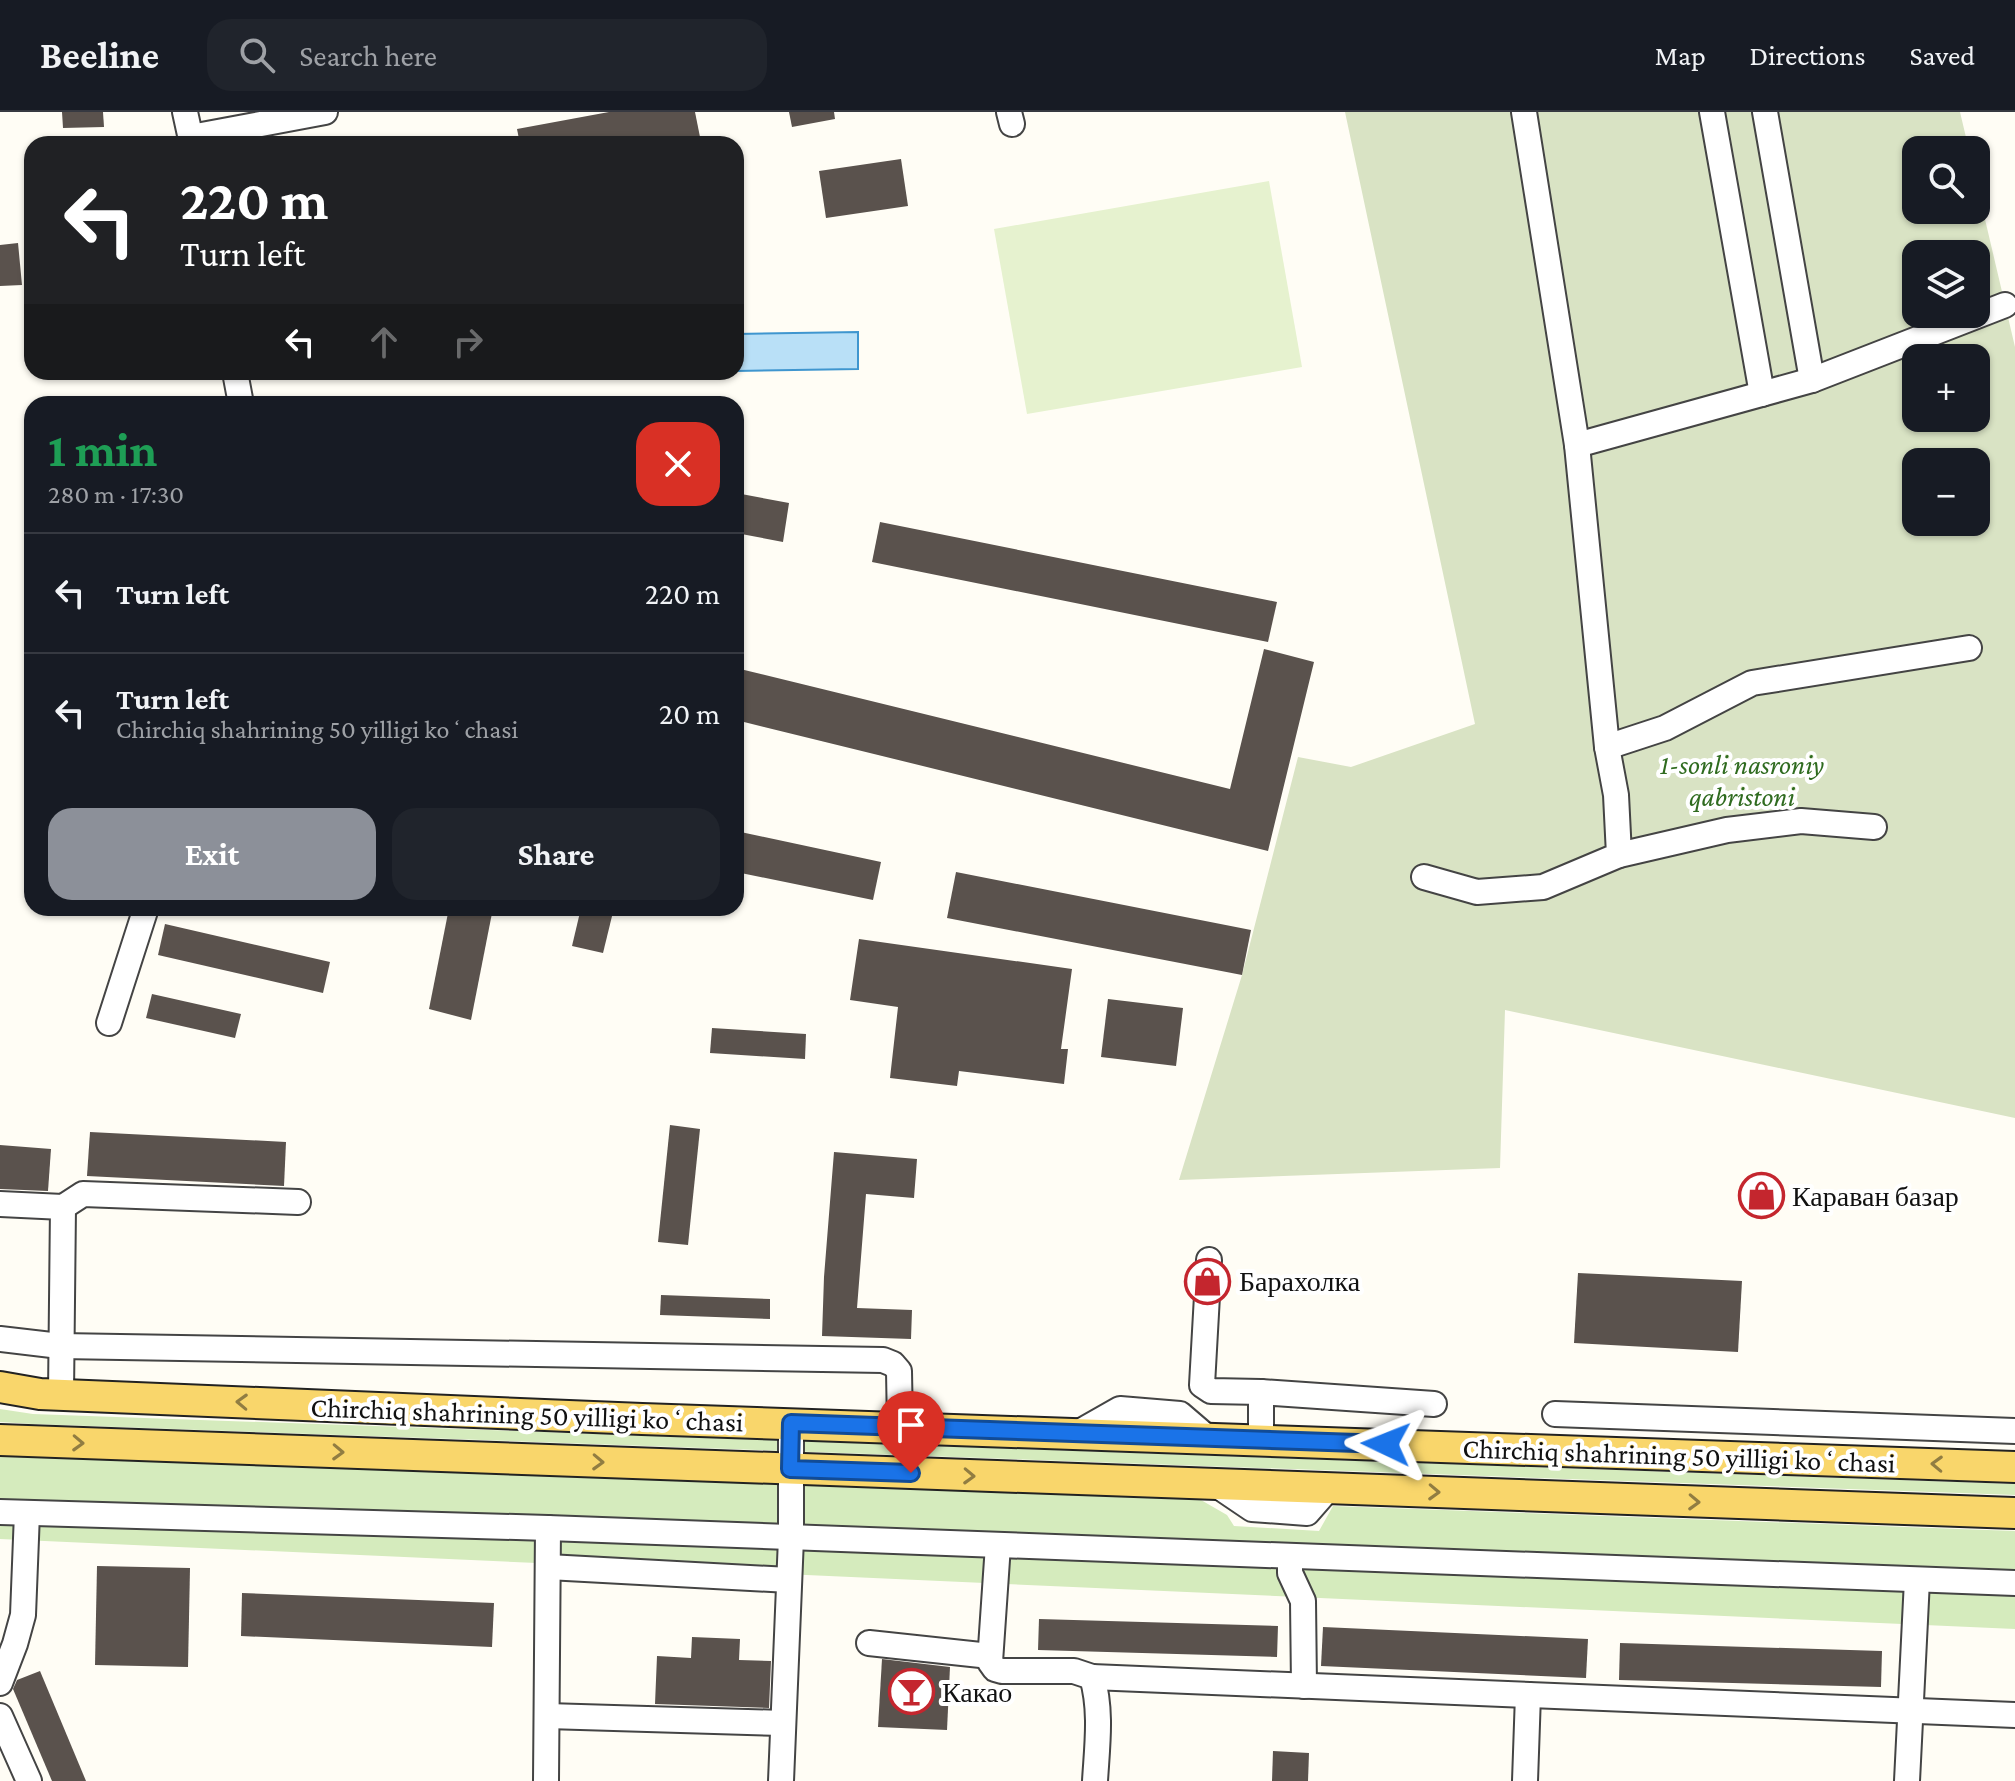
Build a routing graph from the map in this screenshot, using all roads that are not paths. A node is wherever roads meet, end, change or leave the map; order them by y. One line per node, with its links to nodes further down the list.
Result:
1 (185, 112): 6 (street)
2 (325, 112): 7 (street)
3 (1524, 112): 11 (street)
4 (1712, 112): 10 (street)
5 (1765, 112): 9 (street)
6 (191, 136)
7 (215, 136)
8 (2005, 305): 9 (street)
9 (1812, 380): 10 (street)
10 (1762, 394): 11 (street)
11 (1577, 445): 13 (street)
12 (1969, 648): 13 (street)
13 (1607, 747): 15 (street)
14 (1874, 827): 15 (street)
15 (1619, 855): 16 (street)
16 (1424, 877)
17 (143, 916): 18 (street)
18 (109, 1023)
19 (298, 1202): 21 (street)
20 (0, 1204): 21 (street)
21 (63, 1207): 24 (street)
22 (1209, 1260): 26 (street)
23 (0, 1339): 24 (street)
24 (60, 1346): 27 (street); 31 (street)
25 (0, 1387): 27 (main road, Chirchiq shahrining 50 yilligi koʻchasi)
26 (1261, 1392): 28 (street); 34 (street)
27 (61, 1394): 30 (main road, Chirchiq shahrining 50 yilligi koʻchasi, one-way to 27)
28 (1434, 1404)
29 (1555, 1414): 32 (street)
30 (791, 1423): 31 (main road, Chirchiq shahrining 50 yilligi koʻchasi); 36 (street)
31 (900, 1427): 34 (main road, Chirchiq shahrining 50 yilligi koʻchasi)
32 (2015, 1431)
33 (0, 1440): 36 (main road, Chirchiq shahrining 50 yilligi koʻchasi, one-way to 36)
34 (1261, 1440): 35 (main road, Chirchiq shahrining 50 yilligi koʻchasi, one-way to 34)
35 (2015, 1467)
36 (790, 1469): 39 (main road, Chirchiq shahrining 50 yilligi koʻchasi, one-way to 39); 41 (street)
37 (0, 1512): 38 (street)
38 (27, 1513): 40 (street); 49 (street)
39 (2015, 1513)
40 (548, 1528): 41 (street); 44 (street)
41 (791, 1538): 42 (street); 45 (street)
42 (998, 1545): 43 (street); 50 (street)
43 (1290, 1557): 46 (street); 53 (street)
44 (548, 1567): 45 (street); 58 (street)
45 (789, 1580): 59 (street)
46 (1917, 1580): 47 (street); 55 (street)
47 (2015, 1583)
48 (869, 1643): 50 (street)
49 (8, 1644): 52 (street)
50 (990, 1656): 51 (street)
51 (1092, 1677): 53 (street); 63 (street)
52 (0, 1683)
53 (1304, 1686): 54 (street)
54 (1528, 1695): 55 (street); 64 (street)
55 (1911, 1712): 56 (street); 65 (street)
56 (2015, 1715)
57 (0, 1716): 60 (street)
58 (547, 1716): 59 (street); 61 (street)
59 (783, 1723): 62 (street)
60 (29, 1781)
61 (546, 1781)
62 (781, 1781)
63 (1095, 1781)
64 (1525, 1781)
65 (1907, 1781)

